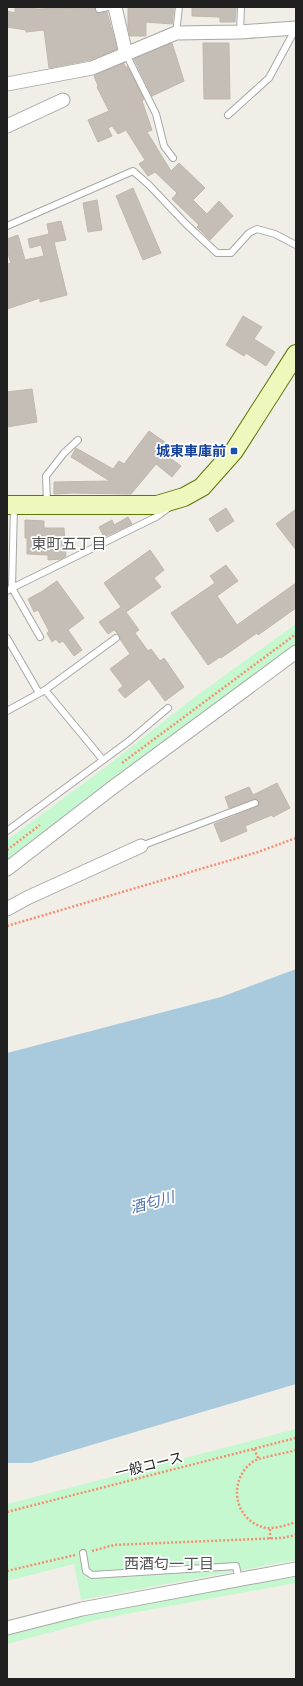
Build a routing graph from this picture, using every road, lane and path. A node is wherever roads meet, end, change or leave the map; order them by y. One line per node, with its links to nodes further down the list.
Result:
1 (108, 7): 5 (lane)
2 (115, 7): 9 (street)
3 (179, 7): 8 (lane)
4 (241, 7): 7 (lane)
5 (99, 9)
6 (296, 28): 7 (street); 12 (lane)
7 (240, 32): 8 (street)
8 (176, 33): 9 (street)
9 (126, 54): 10 (street); 14 (lane)
10 (7, 84)
11 (63, 100): 13 (street)
12 (228, 115)
13 (7, 126)
14 (173, 158)
15 (7, 226): 16 (lane)
16 (296, 245)
17 (296, 354): 19 (street)
18 (78, 440): 20 (lane)
19 (184, 497): 20 (street); 22 (lane)
20 (47, 504): 21 (street)
21 (11, 505): 22 (lane)
22 (10, 590): 23 (lane)
23 (40, 637)
24 (7, 638): 28 (lane)
25 (116, 638): 27 (lane)
26 (296, 652): 36 (street)
27 (45, 690): 28 (lane); 31 (lane)
28 (39, 693): 30 (lane)
29 (168, 708): 31 (lane)
30 (7, 711)
31 (103, 760): 33 (lane)
32 (255, 803): 35 (lane)
33 (7, 831)
34 (296, 838): 38 (path)
35 (141, 846): 37 (street)
36 (7, 869)
37 (7, 909)
38 (7, 926)
39 (296, 1438): 40 (path, 一般コース)
40 (254, 1449): 42 (path); 43 (path, 一般コース)
41 (296, 1450): 42 (path)
42 (259, 1460): 45 (path)
43 (7, 1512)
44 (296, 1522): 45 (path)
45 (270, 1528): 47 (path)
46 (296, 1534): 47 (path)
47 (270, 1539): 48 (path)
48 (83, 1553): 50 (path); 51 (lane)
49 (296, 1568): 51 (street)
50 (7, 1571)
51 (238, 1580): 52 (street)
52 (7, 1628)

